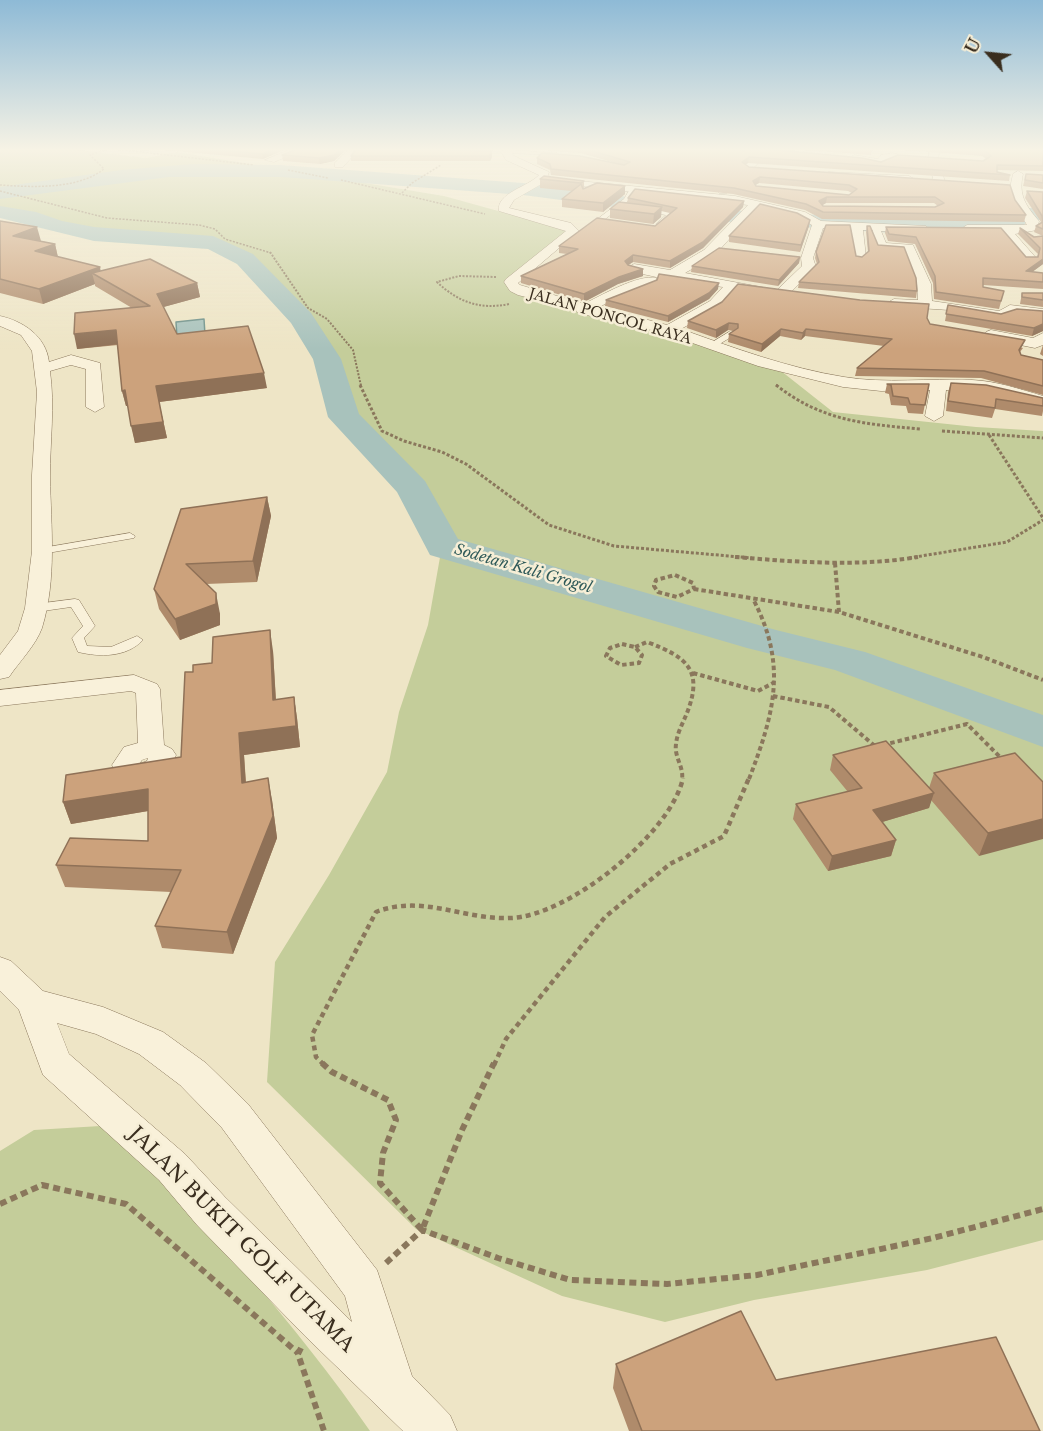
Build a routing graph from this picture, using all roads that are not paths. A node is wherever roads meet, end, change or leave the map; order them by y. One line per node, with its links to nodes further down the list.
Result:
1 (525, 216): 29 (street, JALAN PONCOL RAYA)
2 (604, 216): 8 (lane)
3 (669, 216): 11 (lane)
4 (744, 216): 15 (street)
5 (809, 216): 7 (street)
6 (1027, 216): 13 (street)
7 (816, 218): 9 (street); 23 (street)
8 (621, 223)
9 (857, 226): 10 (street); 17 (street)
10 (875, 227): 12 (street); 31 (street)
11 (655, 228)
12 (1004, 229): 13 (street); 18 (street)
13 (1021, 230): 14 (lane)
14 (1034, 240)
15 (714, 247): 16 (street); 20 (street)
16 (736, 250)
17 (860, 257)
18 (1031, 259)
19 (634, 268): 20 (street)
20 (670, 276): 22 (street)
21 (651, 281): 29 (street)
22 (733, 285): 23 (street); 27 (street)
23 (782, 293): 25 (street)
24 (1011, 293): 30 (street)
25 (804, 295)
26 (701, 297): 27 (street)
27 (720, 300): 34 (street)
28 (879, 303): 31 (street)
29 (583, 309): 34 (street, JALAN PONCOL RAYA)
30 (1010, 309): 31 (street); 32 (street)
31 (933, 310)
32 (1043, 313)
33 (0, 320): 40 (street)
34 (669, 330): 38 (street, JALAN PONCOL RAYA)
35 (977, 333): 37 (street)
36 (732, 334): 38 (lane)
37 (1039, 341): 39 (street)
38 (710, 346): 41 (street, JALAN PONCOL RAYA)
39 (1027, 359)
40 (41, 369): 43 (street); 46 (street)
41 (939, 385): 42 (street, JALAN PONCOL RAYA); 44 (street)
42 (1043, 401)
43 (95, 408)
44 (934, 416)
45 (130, 536): 46 (lane)
46 (42, 551): 47 (street)
47 (36, 608): 48 (lane); 49 (street)
48 (137, 640)
49 (0, 672)
50 (0, 698): 51 (street)
51 (151, 749)
52 (0, 970): 53 (street, JALAN BUKIT GOLF UTAMA)
53 (33, 1002): 54 (street, JALAN BUKIT GOLF UTAMA); 54 (street, JALAN BUKIT GOLF UTAMA)
54 (394, 1389): 55 (street, JALAN BUKIT GOLF UTAMA)
55 (434, 1431)

